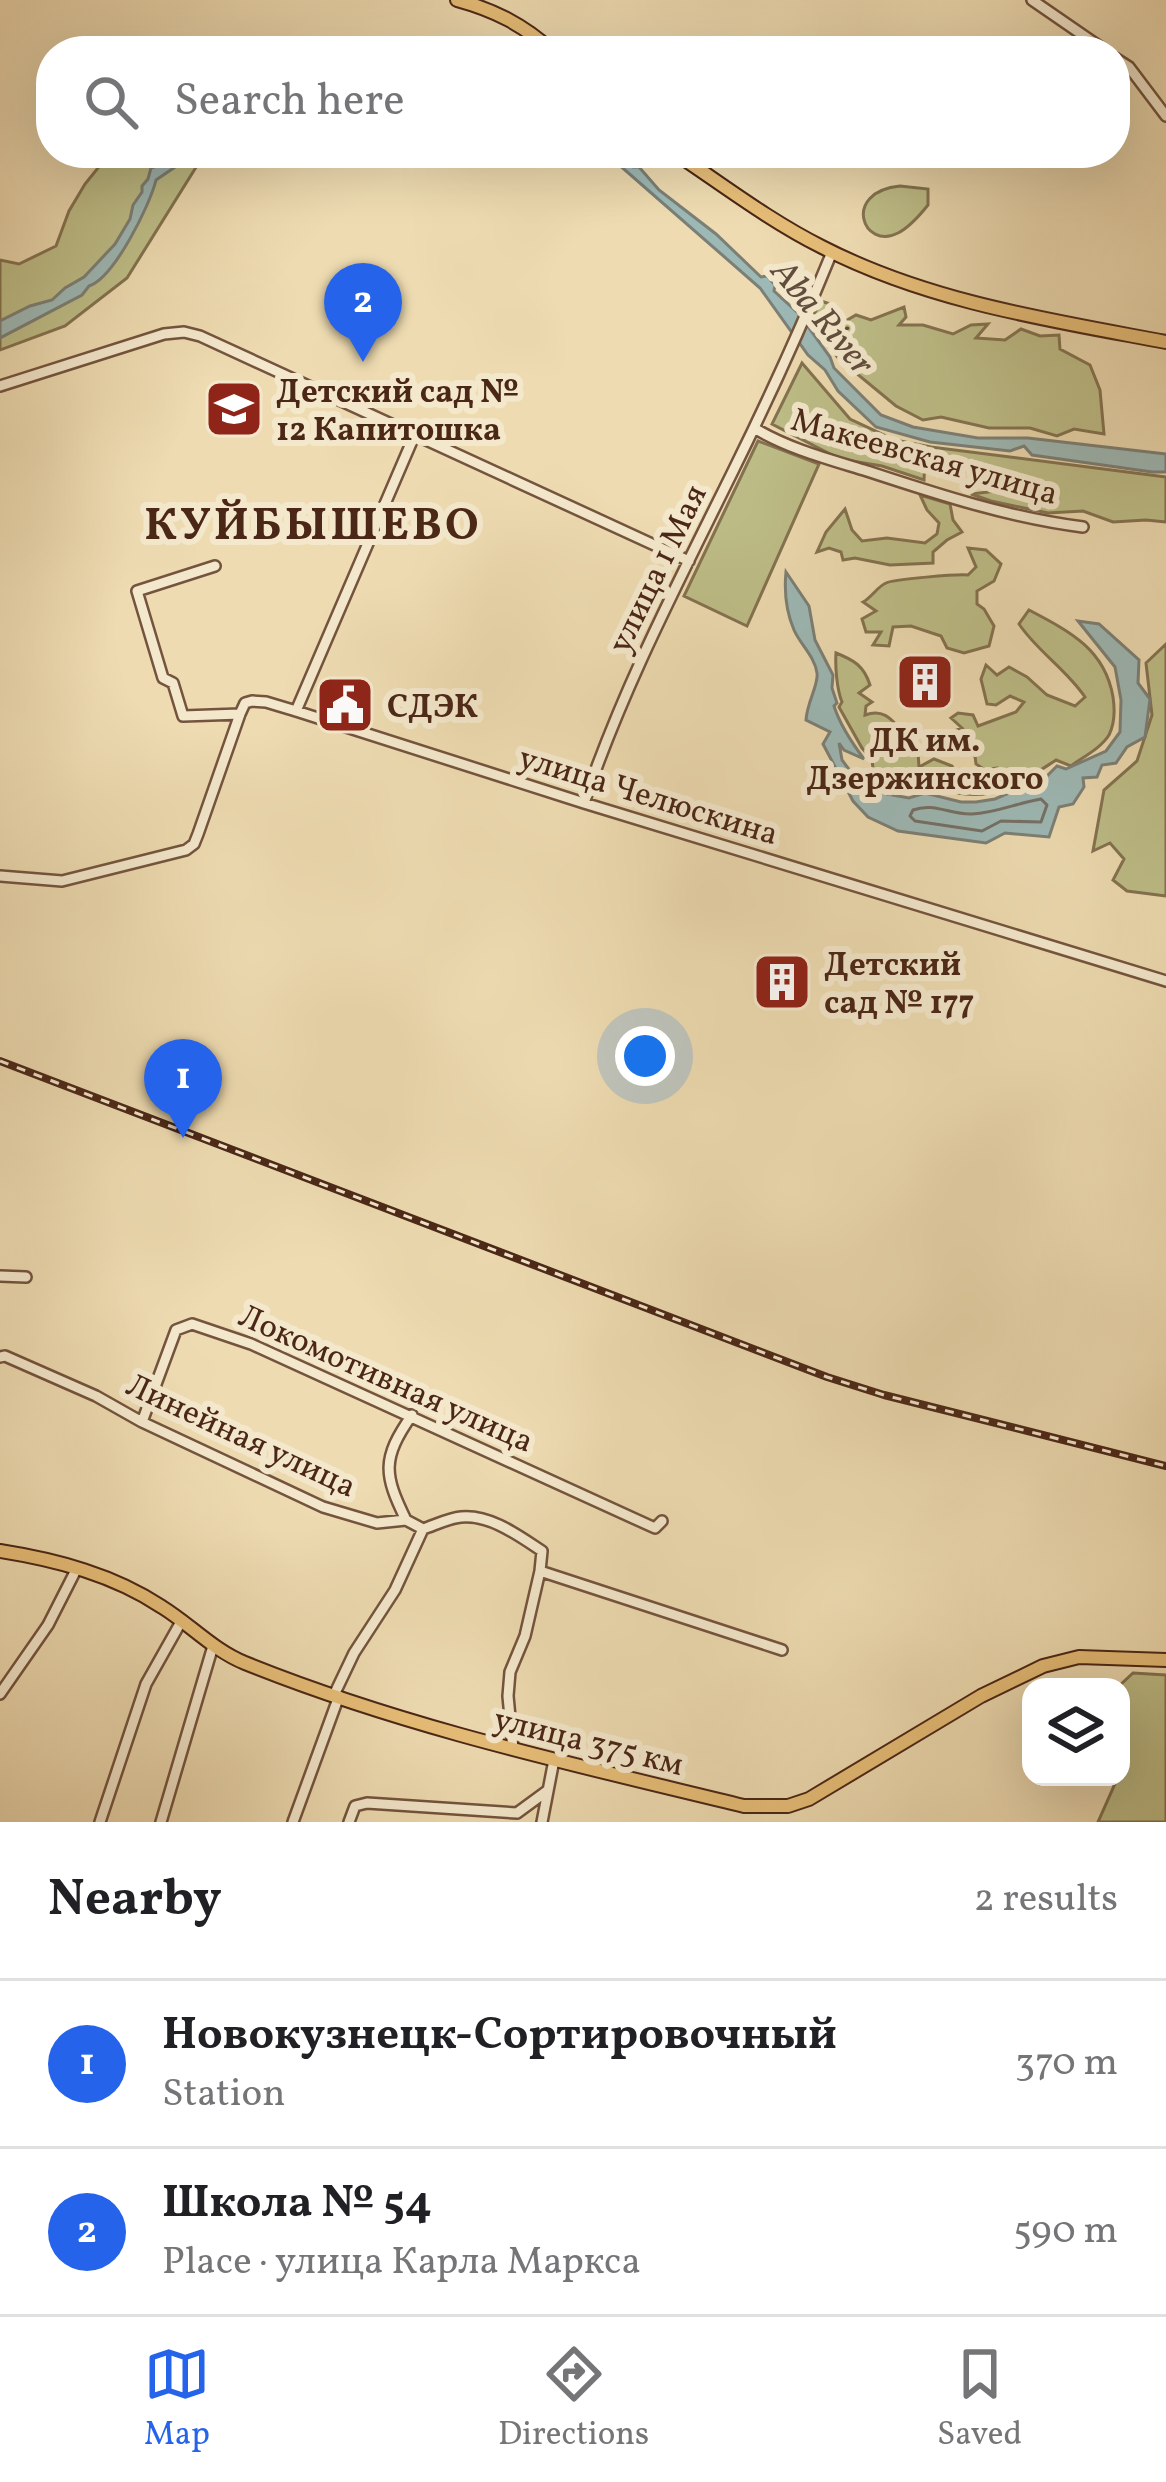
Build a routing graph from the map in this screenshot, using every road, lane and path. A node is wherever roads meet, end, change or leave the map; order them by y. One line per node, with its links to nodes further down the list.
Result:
1 (457, 0): 3 (main road)
2 (1032, 0): 4 (street)
3 (534, 36)
4 (1084, 36)
5 (1130, 68): 6 (street)
6 (1166, 116)
7 (697, 168): 8 (main road)
8 (832, 252): 9 (main road); 11 (street, улица 1 Мая)
9 (1166, 341)
10 (0, 386): 12 (street)
11 (754, 428): 13 (street, Макеевская улица); 14 (street, улица 1 Мая)
12 (415, 434): 14 (street); 16 (street)
13 (1083, 526)
14 (688, 561): 18 (street, улица 1 Мая)
15 (215, 566): 17 (street)
16 (296, 711): 17 (street, улица Челюскина); 18 (street, улица Челюскина)
17 (240, 714): 19 (street)
18 (584, 803): 20 (street, улица Челюскина)
19 (0, 876)
20 (1166, 982)
21 (0, 1276): 22 (street)
22 (26, 1277)
23 (0, 1357): 25 (street, Линейная улица)
24 (412, 1415): 25 (street, Локомотивная улица); 26 (street); 27 (street, Локомотивная улица)
25 (142, 1422): 26 (street, Линейная улица)
26 (406, 1520): 28 (street, Линейная улица)
27 (662, 1521)
28 (423, 1528): 31 (street); 37 (street)
29 (0, 1551): 30 (main road, улица 375 км)
30 (77, 1568): 32 (main road, улица 375 км); 36 (street)
31 (540, 1571): 34 (street); 38 (street)
32 (182, 1621): 33 (main road, улица 375 км); 41 (street)
33 (213, 1646): 37 (main road, улица 375 км); 42 (street)
34 (782, 1650)
35 (1166, 1660): 39 (main road, улица 375 км)
36 (0, 1694)
37 (337, 1696): 38 (main road, улица 375 км); 43 (street)
38 (513, 1749): 39 (main road, улица 375 км)
39 (554, 1760): 40 (street)
40 (547, 1792): 44 (street); 45 (street)
41 (100, 1822)
42 (161, 1822)
43 (292, 1822)
44 (349, 1822)
45 (542, 1822)

